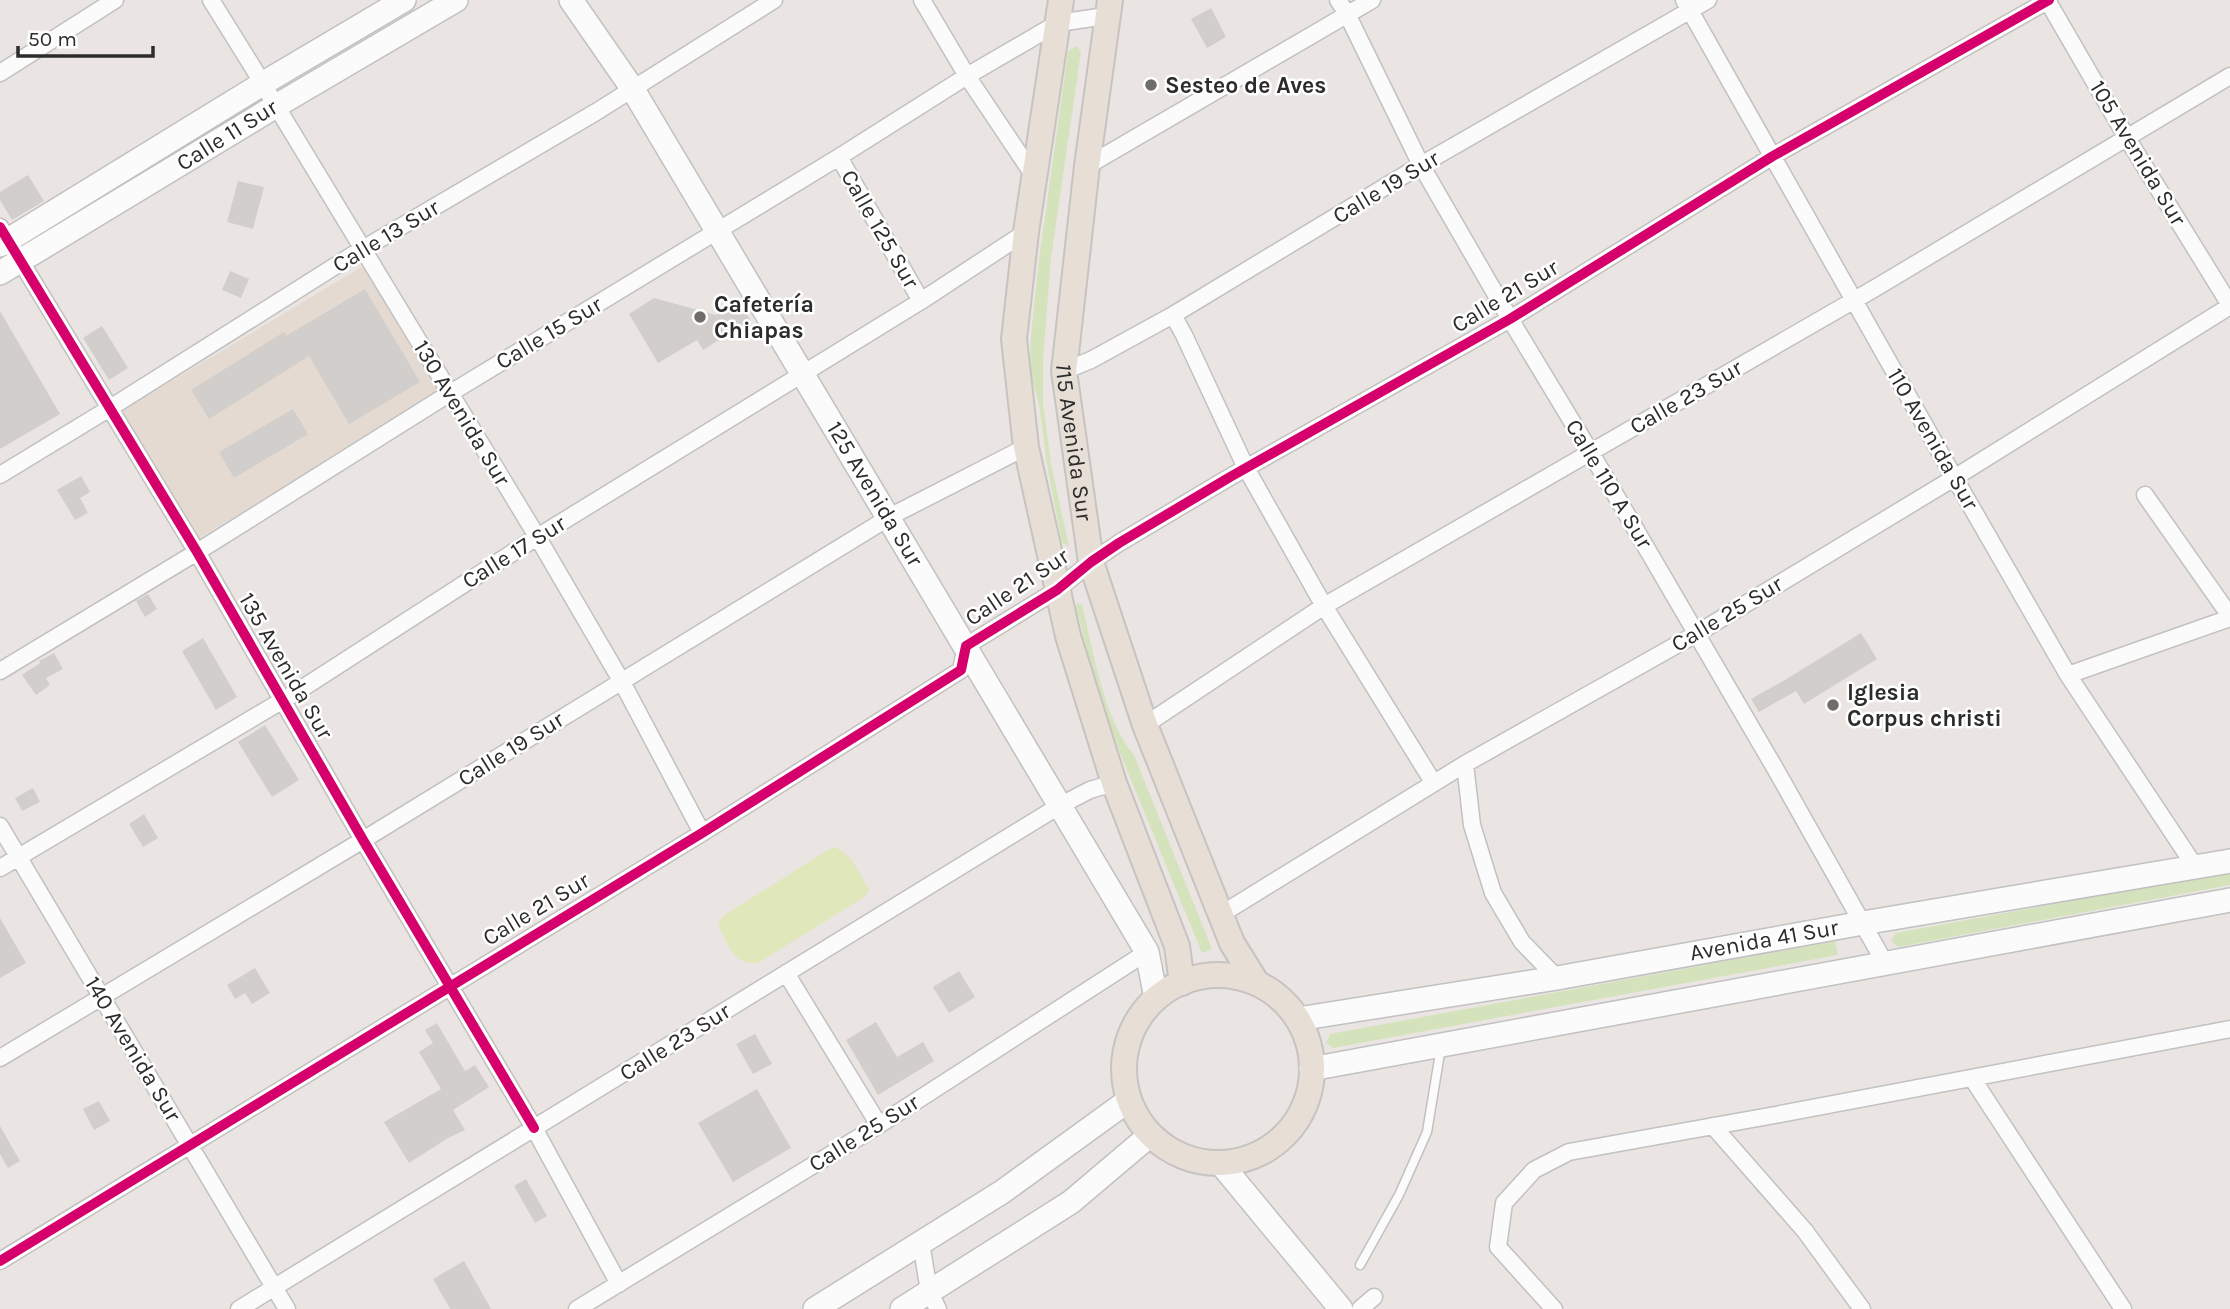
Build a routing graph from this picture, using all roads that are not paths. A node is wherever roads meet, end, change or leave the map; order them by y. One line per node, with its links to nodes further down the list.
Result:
1 (116, 0): 16 (street)
2 (211, 0): 19 (street, 130 Avenida Sur)
3 (404, 0): 19 (main road, Calle 11 Sur)
4 (456, 0): 21 (main road, Calle 11 Sur)
5 (572, 0): 20 (main road, 125 Avenida Sur)
6 (774, 0): 20 (street, Calle 13 Sur)
7 (922, 0): 17 (street)
8 (1338, 0): 15 (street, Calle 110 A Sur)
9 (1371, 0): 15 (street)
10 (1708, 0): 12 (street, Calle 19 Sur)
11 (2048, 0): 22 (street, 105 Avenida Sur); 23 (street, Calle 21 Sur)
12 (1687, 5): 23 (street, 110 Avenida Sur); 25 (street, Calle 19 Sur)
13 (1108, 8): 14 (street, Calle 15 Sur); 26 (main road, 115 Avenida Sur)
14 (1060, 12): 17 (street, Calle 15 Sur); 27 (main road, 115 Avenida Sur)
15 (1347, 14): 25 (street, Calle 110 A Sur); 26 (street)
16 (0, 73)
17 (967, 76): 24 (street, Calle 15 Sur); 27 (street)
18 (2230, 76): 22 (street, Calle 23 Sur)
19 (262, 84): 21 (street, 130 Avenida Sur); 30 (main road, Calle 11 Sur)
20 (632, 88): 28 (main road, 125 Avenida Sur); 31 (street, Calle 13 Sur)
21 (276, 106): 31 (street, 130 Avenida Sur); 32 (main road, Calle 11 Sur)
22 (2127, 138): 34 (street, Calle 23 Sur); 36 (street, 105 Avenida Sur)
23 (1773, 156): 34 (street, 110 Avenida Sur); 38 (street, Calle 21 Sur)
24 (839, 157): 28 (street, Calle 15 Sur); 35 (street, Calle 125 Sur)
25 (1421, 165): 37 (street, Calle 19 Sur); 38 (street, Calle 110 A Sur)
26 (1087, 166): 39 (main road, 115 Avenida Sur)
27 (1034, 176): 29 (main road, 115 Avenida Sur)
28 (717, 231): 40 (main road, 125 Avenida Sur); 41 (street, Calle 15 Sur)
29 (1026, 232): 35 (street, Calle 17 Sur); 43 (main road, 115 Avenida Sur)
30 (3, 237): 32 (street, 135 Avenida Sur)
31 (362, 249): 41 (street, 130 Avenida Sur); 42 (street, Calle 13 Sur)
32 (21, 261): 33 (main road, Calle 11 Sur); 42 (street, 135 Avenida Sur)
33 (0, 273)
34 (1854, 300): 44 (street, Calle 23 Sur); 47 (street, 110 Avenida Sur)
35 (921, 301): 40 (street, Calle 17 Sur)
36 (2230, 306): 47 (street, Calle 25 Sur)
37 (1173, 315): 39 (street, Calle 19 Sur); 45 (street)
38 (1510, 319): 44 (street, Calle 110 A Sur); 45 (street, Calle 21 Sur)
39 (1064, 371): 52 (main road, 115 Avenida Sur)
40 (803, 372): 49 (main road, 125 Avenida Sur); 50 (street, Calle 17 Sur)
41 (450, 394): 50 (street, 130 Avenida Sur); 51 (street, Calle 15 Sur)
42 (110, 408): 46 (street, Calle 13 Sur); 51 (street, 135 Avenida Sur)
43 (1026, 447): 49 (street, Calle 19 Sur); 53 (main road, 115 Avenida Sur)
44 (1591, 453): 54 (street, Calle 23 Sur); 56 (street, Calle 110 A Sur)
45 (1246, 468): 52 (street, Calle 21 Sur); 54 (street)
46 (0, 475)
47 (1954, 478): 56 (street, Calle 25 Sur); 59 (street, 110 Avenida Sur)
48 (2145, 495): 55 (street)
49 (888, 518): 57 (main road, 125 Avenida Sur); 60 (street, Calle 19 Sur)
50 (538, 538): 60 (street, 130 Avenida Sur); 61 (street, Calle 17 Sur)
51 (197, 552): 58 (street, Calle 15 Sur); 61 (street, 135 Avenida Sur)
52 (1091, 562): 53 (street, Calle 21 Sur); 62 (main road, 115 Avenida Sur)
53 (1058, 590): 57 (street, Calle 21 Sur); 65 (main road, 115 Avenida Sur)
54 (1324, 606): 62 (street, Calle 23 Sur); 64 (street)
55 (2230, 617): 59 (street)
56 (1696, 634): 63 (street, Calle 25 Sur); 76 (street, Calle 110 A Sur)
57 (966, 646): 66 (main road, 125 Avenida Sur); 68 (street, Calle 21 Sur)
58 (0, 671)
59 (2068, 675): 73 (street, 110 Avenida Sur)
60 (622, 682): 68 (street, 130 Avenida Sur); 69 (street, Calle 19 Sur)
61 (281, 700): 69 (street, 135 Avenida Sur); 70 (street, Calle 17 Sur)
62 (1145, 725): 75 (main road, 115 Avenida Sur)
63 (1465, 764): 64 (street, Calle 25 Sur); 80 (street)
64 (1433, 782): 75 (street, Calle 25 Sur)
65 (1114, 783): 66 (street, Calle 23 Sur); 82 (main road, 115 Avenida Sur)
66 (1059, 806): 77 (main road, 125 Avenida Sur); 79 (street, Calle 23 Sur)
67 (0, 826): 70 (street, 140 Avenida Sur)
68 (702, 833): 83 (street, Calle 21 Sur)
69 (363, 840): 83 (street, 135 Avenida Sur); 84 (street, Calle 19 Sur)
70 (18, 856): 72 (street, Calle 17 Sur); 84 (street, 140 Avenida Sur)
71 (2230, 861): 73 (main road, Avenida 41 Sur)
72 (0, 867)
73 (2196, 868): 76 (main road, Avenida 41 Sur)
74 (2230, 900): 78 (main road, Avenida 41 Sur)
75 (1220, 915): 81 (main road, 115 Avenida Sur)
76 (1863, 923): 78 (street, Calle 110 A Sur); 80 (main road, Avenida 41 Sur)
77 (1147, 952): 85 (main road, 125 Avenida Sur); 93 (street, Calle 25 Sur)
78 (1886, 965): 88 (main road, Avenida 41 Sur)
79 (786, 974): 93 (street); 95 (street, Calle 23 Sur)
80 (1557, 978): 86 (main road, Avenida 41 Sur)
81 (1255, 980): 82 (main road); 86 (main road)
82 (1182, 983): 85 (main road)
83 (450, 986): 95 (street, 135 Avenida Sur); 97 (street, Calle 21 Sur)
84 (102, 996): 89 (street, Calle 19 Sur); 97 (street, 140 Avenida Sur)
85 (1156, 998): 92 (main road)
86 (1298, 1019): 90 (main road)
87 (2229, 1031): 91 (street)
88 (1441, 1045): 90 (main road, Avenida 41 Sur); 101 (lane)
89 (0, 1058)
90 (1311, 1069): 98 (main road)
91 (1972, 1078): 94 (street); 115 (street)
92 (1129, 1100): 96 (main road); 99 (main road)
93 (879, 1125): 102 (street, Calle 25 Sur)
94 (1713, 1126): 113 (street); 114 (street)
95 (534, 1128): 102 (street, 135 Avenida Sur); 103 (street, Calle 23 Sur)
96 (1149, 1136): 98 (main road); 105 (main road)
97 (190, 1144): 100 (street, Calle 21 Sur); 103 (street, 140 Avenida Sur)
98 (1221, 1164): 111 (main road)
99 (921, 1243): 105 (street); 109 (main road)
100 (0, 1261)
101 (1360, 1265)
102 (619, 1284): 108 (street, Calle 25 Sur)
103 (275, 1288): 106 (street, Calle 23 Sur); 107 (street, 140 Avenida Sur)
104 (1374, 1297): 112 (street)
105 (934, 1300): 110 (main road)
106 (239, 1309)
107 (287, 1309)
108 (577, 1309)
109 (815, 1309)
110 (902, 1309)
111 (1341, 1309)
112 (1360, 1309)
113 (1554, 1309)
114 (1862, 1309)
115 (2123, 1309)

